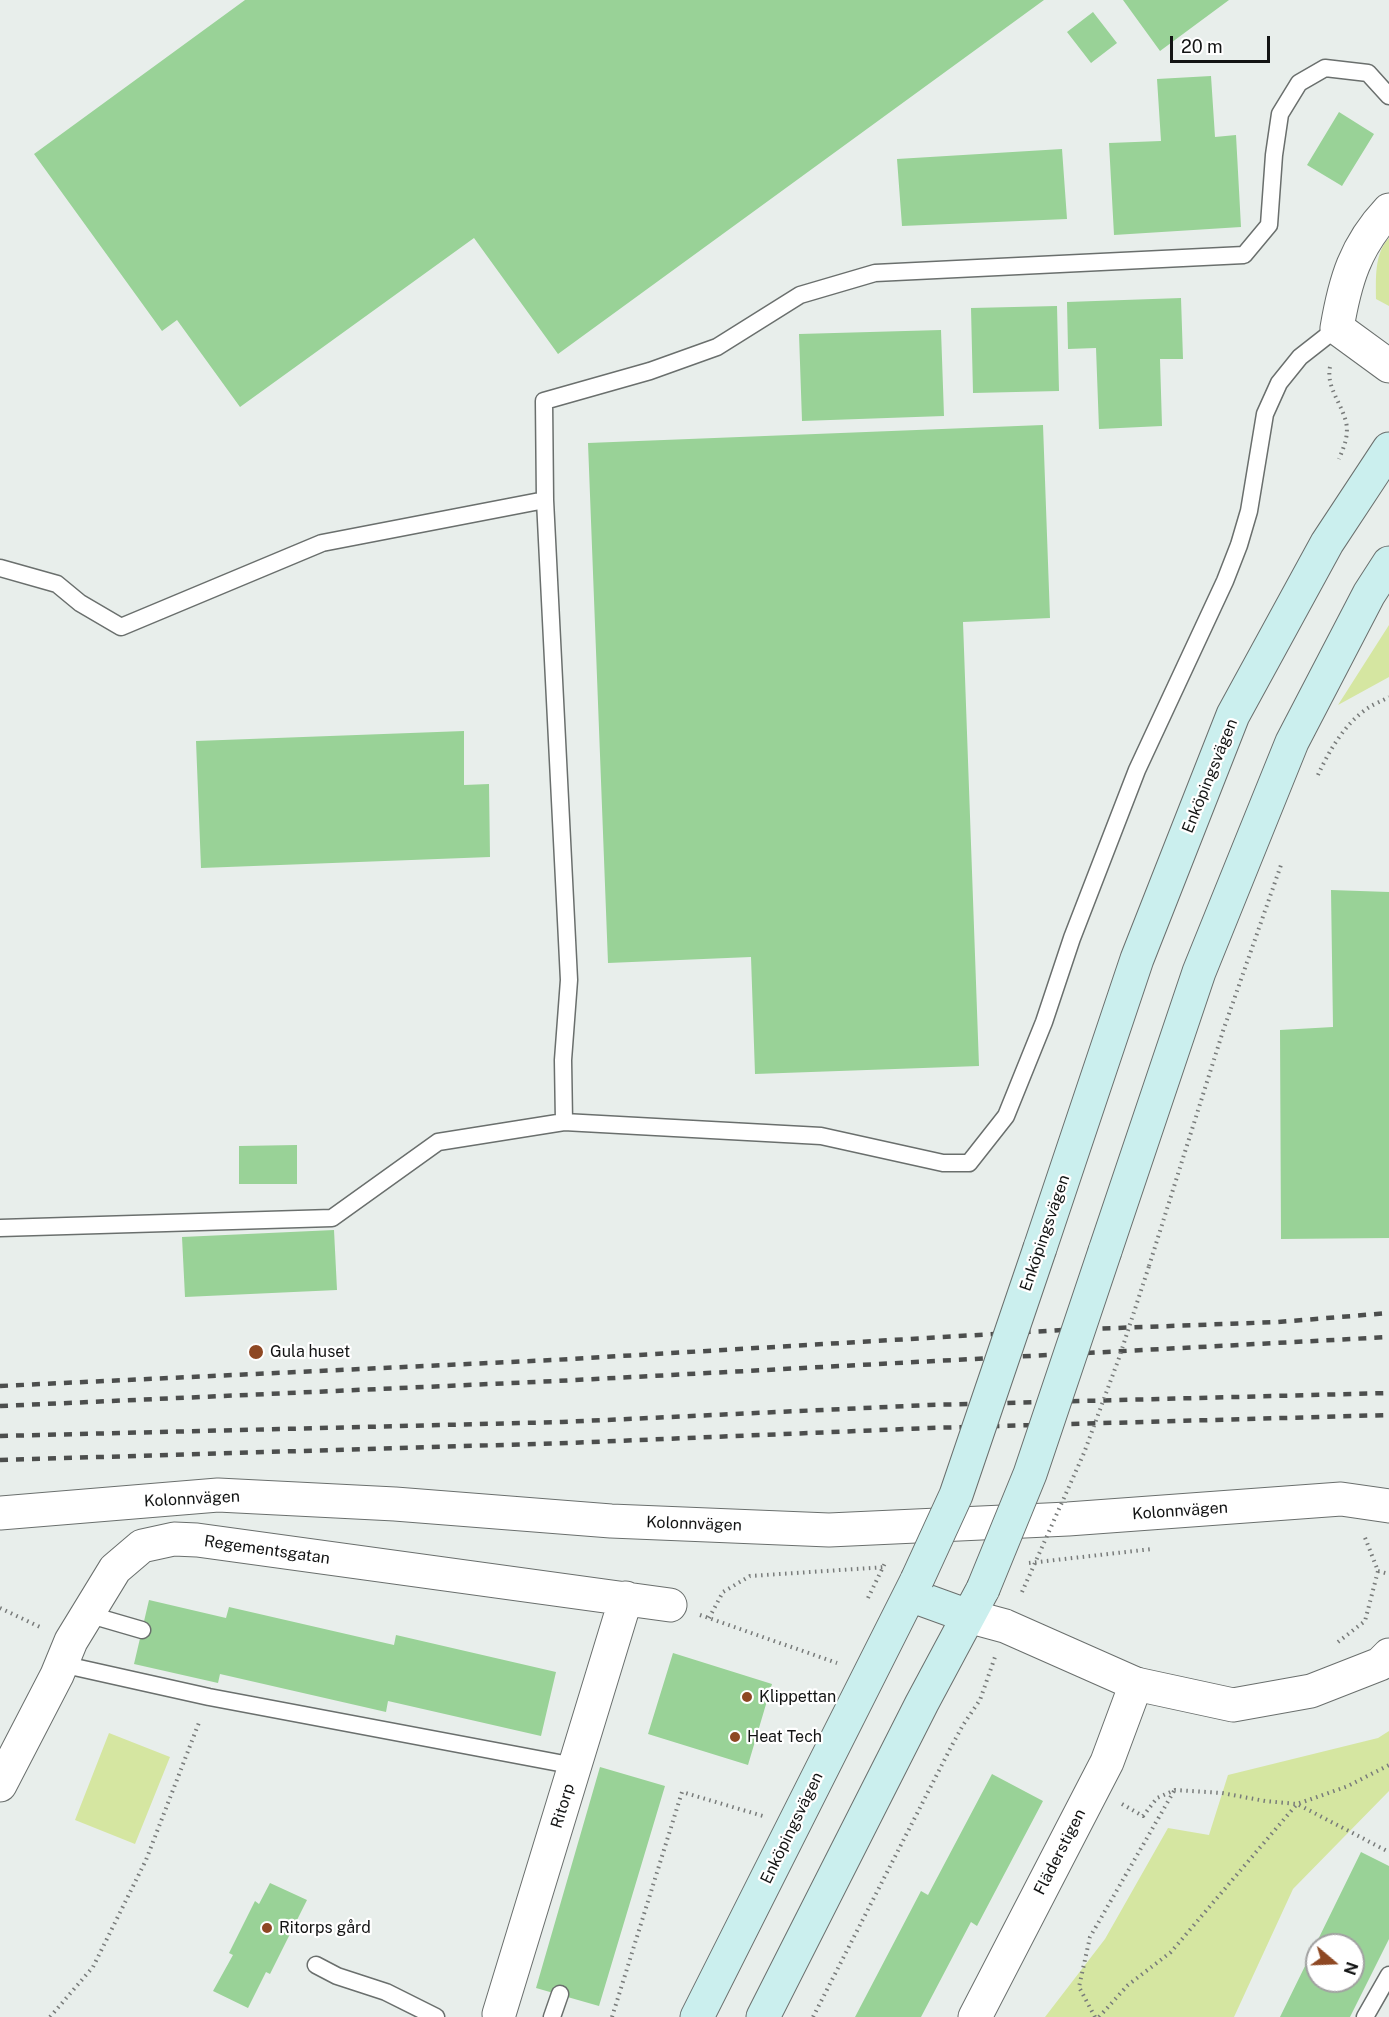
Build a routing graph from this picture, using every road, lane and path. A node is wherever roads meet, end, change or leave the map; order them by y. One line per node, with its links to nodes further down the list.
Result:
1 (1389, 96): 6 (lane)
2 (1389, 210): 3 (street)
3 (1337, 328): 4 (street); 12 (lane)
4 (1389, 366)
5 (1389, 449): 22 (main road, Enköpingsvägen, bridge)
6 (545, 500): 8 (lane); 12 (lane)
7 (1389, 563): 24 (main road, bridge)
8 (0, 568)
9 (1389, 697): 10 (path)
10 (1317, 776)
11 (1283, 860): 28 (path, bridge)
12 (564, 1122): 13 (lane)
13 (0, 1228)
14 (1389, 1506): 15 (street, Kolonnvägen)
15 (0, 1513)
16 (1356, 1532): 20 (path)
17 (1153, 1549): 18 (path)
18 (1023, 1563)
19 (887, 1568): 33 (path)
20 (1378, 1571): 21 (path); 31 (path)
21 (1389, 1574)
22 (913, 1587): 24 (main road); 53 (main road, Enköpingsvägen)
23 (626, 1598): 25 (street, Regementsgatan); 27 (street, Regementsgatan); 38 (street, Ritorp)
24 (976, 1602): 28 (street); 54 (main road)
25 (670, 1605)
26 (0, 1608): 29 (path)
27 (87, 1614): 30 (lane); 34 (street, Regementsgatan)
28 (1005, 1626): 35 (street); 55 (path)
29 (47, 1630)
30 (142, 1630)
31 (1331, 1648)
32 (1389, 1655): 35 (street)
33 (835, 1662)
34 (61, 1664): 36 (lane); 39 (street, Regementsgatan)
35 (1136, 1684): 56 (street, Fläderstigen)
36 (209, 1697): 38 (lane); 49 (path)
37 (1389, 1765): 41 (path)
38 (575, 1766): 48 (street, Ritorp)
39 (0, 1785)
40 (1175, 1790): 41 (path); 42 (path); 57 (path)
41 (1297, 1804): 44 (path); 57 (path)
42 (1122, 1805)
43 (765, 1816): 52 (path)
44 (1389, 1852)
45 (316, 1965): 50 (lane)
46 (1389, 1975): 58 (lane)
47 (560, 1995): 51 (lane)
48 (505, 2015)
49 (50, 2017)
50 (436, 2017)
51 (552, 2017)
52 (612, 2017)
53 (697, 2017)
54 (763, 2017)
55 (813, 2017)
56 (975, 2017)
57 (1097, 2017)
58 (1365, 2017)

